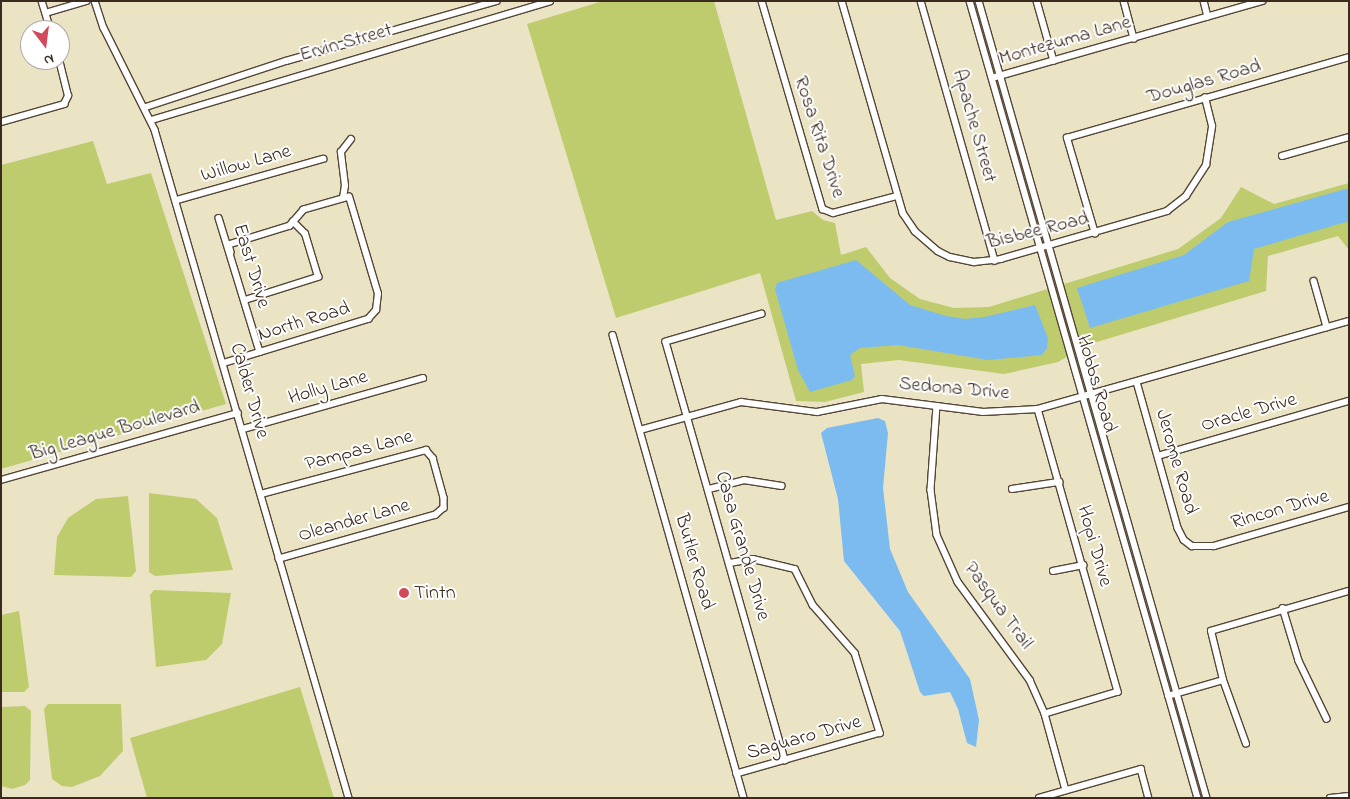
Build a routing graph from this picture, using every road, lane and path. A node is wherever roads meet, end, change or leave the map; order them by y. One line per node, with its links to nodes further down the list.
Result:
1 (42, 1): 15 (street)
2 (86, 1): 15 (street)
3 (95, 1): 25 (street, Calder Drive)
4 (497, 1): 25 (street, Ervin Street)
5 (550, 1): 26 (street, Ervin Street)
6 (762, 1): 32 (street, Rosa Rita Drive)
7 (842, 1): 32 (street, Bisbee Road)
8 (921, 1): 41 (street, Apache Street)
9 (970, 1): 23 (street, Hobbs Road)
10 (979, 1): 22 (street, Hobbs Road)
11 (1037, 1): 20 (street)
12 (1124, 1): 18 (street)
13 (1204, 1): 16 (street)
14 (1262, 1): 16 (street, Montezuma Lane)
15 (46, 13): 17 (street)
16 (1208, 17): 18 (street, Montezuma Lane)
17 (48, 20)
18 (1134, 38): 20 (street, Montezuma Lane)
19 (1349, 57): 24 (street, Douglas Road)
20 (1054, 61): 22 (street, Montezuma Lane)
21 (62, 70): 27 (street)
22 (1001, 76): 23 (street, Montezuma Lane); 38 (street, Hobbs Road)
23 (992, 78): 39 (street, Hobbs Road)
24 (1205, 98): 37 (street, Bisbee Road); 37 (street, Douglas Road)
25 (146, 107): 26 (street, Calder Drive)
26 (152, 120): 34 (street, Calder Drive)
27 (1, 122)
28 (1349, 137): 30 (street)
29 (351, 139): 33 (street)
30 (1282, 156)
31 (322, 159): 34 (street, Willow Lane)
32 (897, 196): 41 (street, Bisbee Road)
33 (343, 198): 36 (street); 48 (street, North Road)
34 (178, 200): 49 (street, Calder Drive)
35 (219, 218): 40 (street, East Drive)
36 (294, 222): 40 (street); 43 (street)
37 (1095, 234): 38 (street, Bisbee Road)
38 (1050, 246): 39 (street, Bisbee Road); 52 (street, Hobbs Road)
39 (1041, 249): 41 (street, Bisbee Road); 53 (street, Hobbs Road)
40 (231, 252): 43 (street, East Drive)
41 (995, 260)
42 (1314, 281): 46 (street)
43 (245, 300): 48 (street, East Drive)
44 (762, 314): 58 (street, Casa Grande Drive)
45 (1349, 321): 46 (street, Sedona Drive)
46 (1327, 327): 51 (street, Sedona Drive)
47 (613, 335): 60 (street, Butler Road)
48 (260, 352): 49 (street, North Road)
49 (224, 363): 57 (street, Calder Drive)
50 (423, 378): 59 (street, Holly Lane)
51 (1137, 382): 52 (street, Sedona Drive); 61 (street, Jerome Road)
52 (1092, 395): 53 (street, Sedona Drive); 78 (street, Hobbs Road)
53 (1083, 397): 56 (street, Sedona Drive); 79 (street, Hobbs Road)
54 (1349, 401): 61 (street, Oracle Drive)
55 (937, 406): 56 (street, Sedona Drive); 58 (street, Sedona Drive); 80 (street, Pasqua Trail)
56 (1038, 409): 63 (street, Hopi Drive)
57 (238, 413): 59 (street, Calder Drive); 62 (street, Big League Boulevard)
58 (687, 416): 60 (street, Sedona Drive); 65 (street, Casa Grande Drive)
59 (243, 430): 67 (street, Calder Drive)
60 (640, 430): 85 (street, Butler Road)
61 (1158, 456): 70 (street, Jerome Road)
62 (1, 480)
63 (1059, 482): 66 (street); 73 (street, Hopi Drive)
64 (782, 486): 65 (street)
65 (709, 489): 72 (street, Casa Grande Drive)
66 (1012, 489)
67 (261, 494): 69 (street, Pampas Lane); 71 (street, Calder Drive)
68 (1349, 508): 70 (street, Rincon Drive)
69 (438, 514): 71 (street, Oleander Lane)
70 (1192, 546)
71 (279, 559): 89 (street, Calder Drive)
72 (730, 563): 83 (street, Casa Grande Drive); 83 (street, Saguaro Drive)
73 (1083, 565): 74 (street); 80 (street, Hopi Drive)
74 (1053, 572)
75 (1349, 591): 76 (street)
76 (1282, 608): 77 (street); 81 (street)
77 (1223, 680): 78 (street); 82 (street)
78 (1177, 694): 79 (street); 84 (street, Hobbs Road)
79 (1168, 696): 86 (street, Hobbs Road)
80 (1045, 714): 87 (street, Pasqua Trail)
81 (1328, 719)
82 (1246, 744)
83 (785, 760): 85 (street, Saguaro Drive)
84 (1200, 772): 86 (street); 94 (street, Hobbs Road)
85 (737, 774): 90 (street, Butler Road)
86 (1191, 775): 93 (street, Hobbs Road)
87 (1066, 790): 91 (street); 92 (street)
88 (1349, 796): 95 (street)
89 (349, 798)
90 (744, 798)
91 (1039, 798)
92 (1149, 798)
93 (1198, 798)
94 (1207, 798)
95 (1330, 798)

